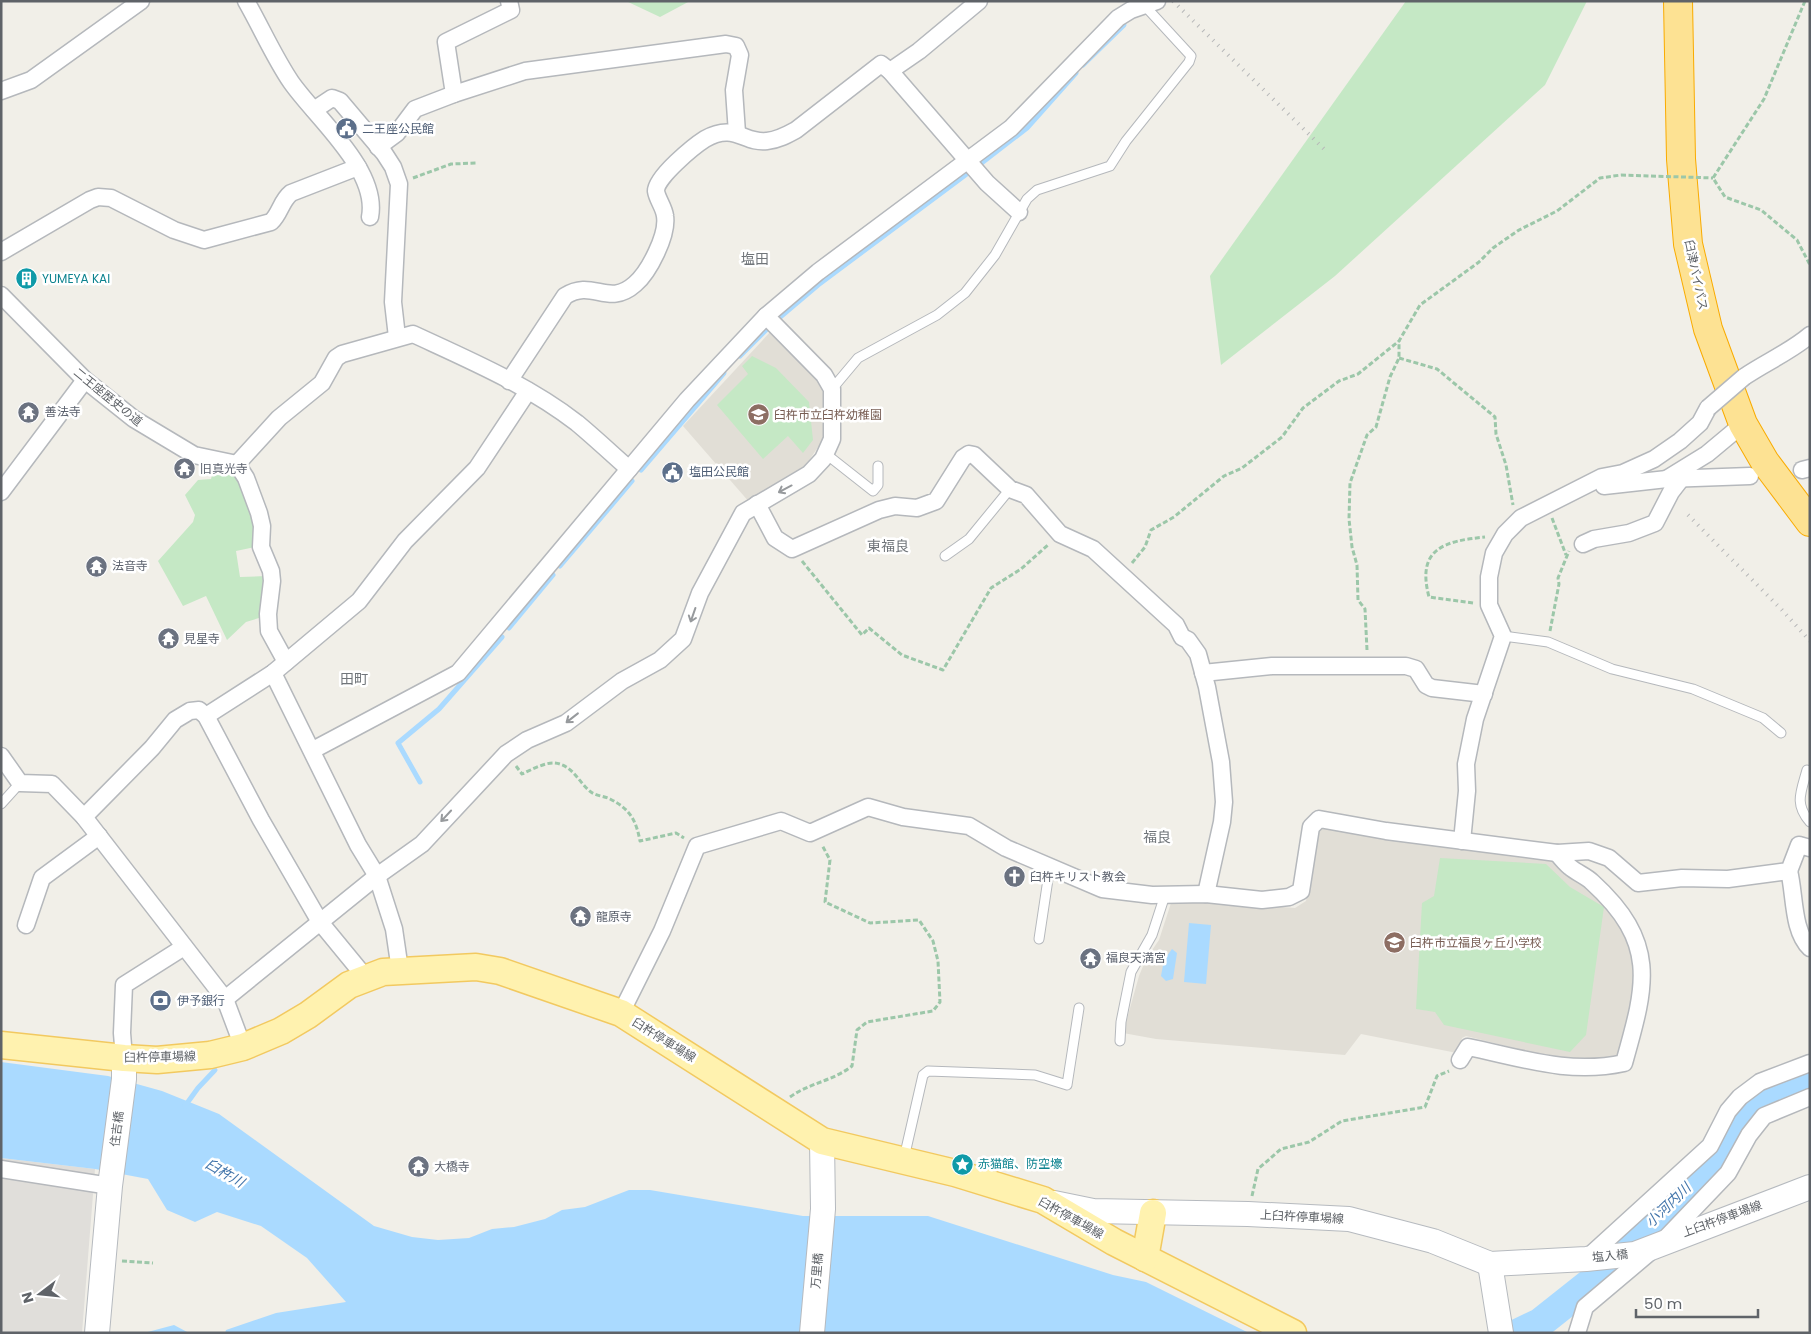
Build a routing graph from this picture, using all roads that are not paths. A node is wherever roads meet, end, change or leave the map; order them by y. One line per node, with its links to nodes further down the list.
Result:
1 (141, 1): 8 (street)
2 (246, 1): 10 (street)
3 (510, 1): 9 (street)
4 (979, 1): 7 (street)
5 (1678, 1): 26 (highway, 臼津バイパス)
6 (1147, 3): 13 (street); 15 (lane)
7 (890, 71): 11 (street); 13 (street)
8 (1, 90)
9 (454, 94): 11 (street); 12 (street)
10 (314, 110): 12 (street); 14 (street)
11 (737, 133): 23 (street)
12 (378, 147): 21 (street)
13 (968, 161): 15 (street); 19 (street)
14 (358, 167): 16 (street); 17 (street)
15 (1019, 212): 24 (lane)
16 (370, 217)
17 (1, 252)
18 (1, 295): 22 (street, 二王座歴史の道)
19 (766, 316): 24 (street); 30 (street)
20 (1810, 336): 33 (street, bridge)
21 (397, 338): 23 (street); 28 (street)
22 (85, 380): 28 (street, 二王座歴史の道); 35 (street)
23 (509, 381): 25 (street)
24 (832, 389): 27 (street)
25 (528, 391): 30 (street); 41 (street)
26 (1743, 424): 32 (street); 37 (highway, 臼津バイパス)
27 (825, 457): 29 (lane); 36 (street, one-way to 36)
28 (237, 464): 41 (street)
29 (878, 466)
30 (629, 469): 47 (street)
31 (1750, 476): 32 (street)
32 (1674, 479): 33 (street); 38 (street)
33 (1582, 488): 40 (street)
34 (1010, 489): 36 (street); 39 (lane); 43 (street)
35 (1, 492)
36 (757, 504): 60 (street, one-way to 60)
37 (1810, 522)
38 (1583, 544)
39 (945, 556)
40 (1503, 636): 44 (street); 46 (lane)
41 (286, 662): 42 (street)
42 (273, 673): 45 (street); 47 (street)
43 (1203, 673): 44 (street); 61 (street)
44 (1484, 694): 55 (street)
45 (206, 716): 52 (street); 63 (street)
46 (1781, 733)
47 (313, 750): 60 (street)
48 (3, 765): 50 (street)
49 (1807, 770): 53 (lane)
50 (20, 783): 51 (lane); 52 (street)
51 (1, 804)
52 (84, 817): 54 (street)
53 (1810, 822)
54 (98, 836): 64 (street); 66 (street)
55 (1462, 841): 57 (street); 61 (street)
56 (1810, 848): 59 (street)
57 (1557, 853): 59 (street); 76 (street)
58 (1050, 866): 62 (street); 65 (lane); 72 (street)
59 (1789, 871): 67 (street)
60 (377, 876): 63 (street); 68 (street)
61 (1206, 894): 62 (street)
62 (1166, 895): 73 (lane)
63 (320, 922): 69 (street); 70 (street)
64 (26, 925)
65 (1039, 939)
66 (184, 947): 70 (street); 78 (street)
67 (1810, 948)
68 (400, 970): 69 (main road, 臼杵停車場線); 72 (main road, 臼杵停車場線)
69 (366, 978): 75 (main road, 臼杵停車場線)
70 (225, 999): 75 (street)
71 (1079, 1008): 81 (lane)
72 (621, 1013): 80 (main road, 臼杵停車場線)
73 (1120, 1041)
74 (1, 1045): 78 (main road, 臼杵停車場線)
75 (243, 1047): 78 (main road, 臼杵停車場線)
76 (1460, 1060)
77 (1810, 1064): 90 (street)
78 (124, 1069): 83 (main road, 住吉橋)
79 (1810, 1097): 87 (street)
80 (822, 1141): 81 (main road, 臼杵停車場線); 94 (main road, 万里橋)
81 (903, 1160): 85 (main road, 臼杵停車場線)
82 (1, 1169): 83 (street)
83 (110, 1182): 93 (main road, 住吉橋)
84 (1810, 1187): 87 (main road, 上臼杵停車場線)
85 (1042, 1200): 86 (main road, 上臼杵停車場線); 89 (main road, 臼杵停車場線)
86 (1153, 1213): 89 (main road); 91 (main road, 上臼杵停車場線)
87 (1662, 1242): 88 (main road, 上臼杵停車場線); 96 (street)
88 (1634, 1254): 90 (main road, 塩入橋)
89 (1145, 1258): 95 (main road, 臼杵停車場線)
90 (1586, 1259): 91 (main road, 上臼杵停車場線)
91 (1490, 1264): 92 (main road)
92 (1500, 1329)
93 (97, 1333)
94 (812, 1333)
95 (1293, 1333)
96 (1577, 1333)

